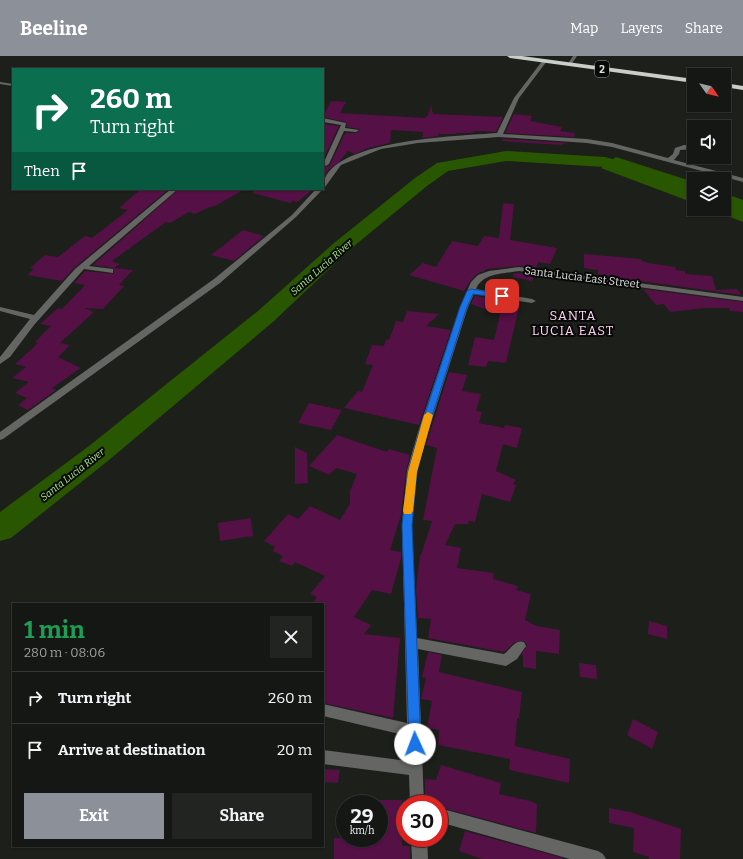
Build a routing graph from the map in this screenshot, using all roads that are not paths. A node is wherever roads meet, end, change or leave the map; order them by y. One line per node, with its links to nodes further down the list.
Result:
1 (510, 56): 3 (highway, 2)
2 (575, 56): 4 (street)
3 (545, 61): 4 (highway, 2); 13 (street)
4 (569, 64): 5 (highway, 2)
5 (687, 80)
6 (0, 84): 7 (street)
7 (12, 85)
8 (731, 86): 9 (highway)
9 (743, 88)
10 (324, 120): 11 (street)
11 (342, 129): 12 (street); 16 (street)
12 (356, 130)
13 (499, 135): 15 (street); 17 (street)
14 (687, 148): 15 (street)
15 (670, 160): 18 (street)
16 (325, 164): 17 (street)
17 (339, 164): 19 (street)
18 (743, 180)
19 (324, 185)
20 (174, 190): 22 (street)
21 (319, 190): 30 (street)
22 (83, 267): 23 (street); 28 (street)
23 (110, 271)
24 (471, 291): 25 (street, Santa Lucia East Street); 26 (street); 31 (street, Santa Lucia East Street)
25 (743, 299)
26 (532, 302)
27 (0, 309): 28 (street)
28 (36, 318): 29 (street)
29 (0, 361)
30 (0, 437)
31 (411, 642): 32 (street); 34 (street, Santa Lucia East Street)
32 (520, 646)
33 (324, 710): 34 (street)
34 (415, 731): 36 (street, Santa Lucia East Street)
35 (324, 757): 36 (street)
36 (416, 769): 37 (street, Santa Lucia East Street)
37 (417, 795)
38 (448, 817): 41 (street)
39 (419, 847): 40 (street)
40 (420, 859)
41 (598, 859)

